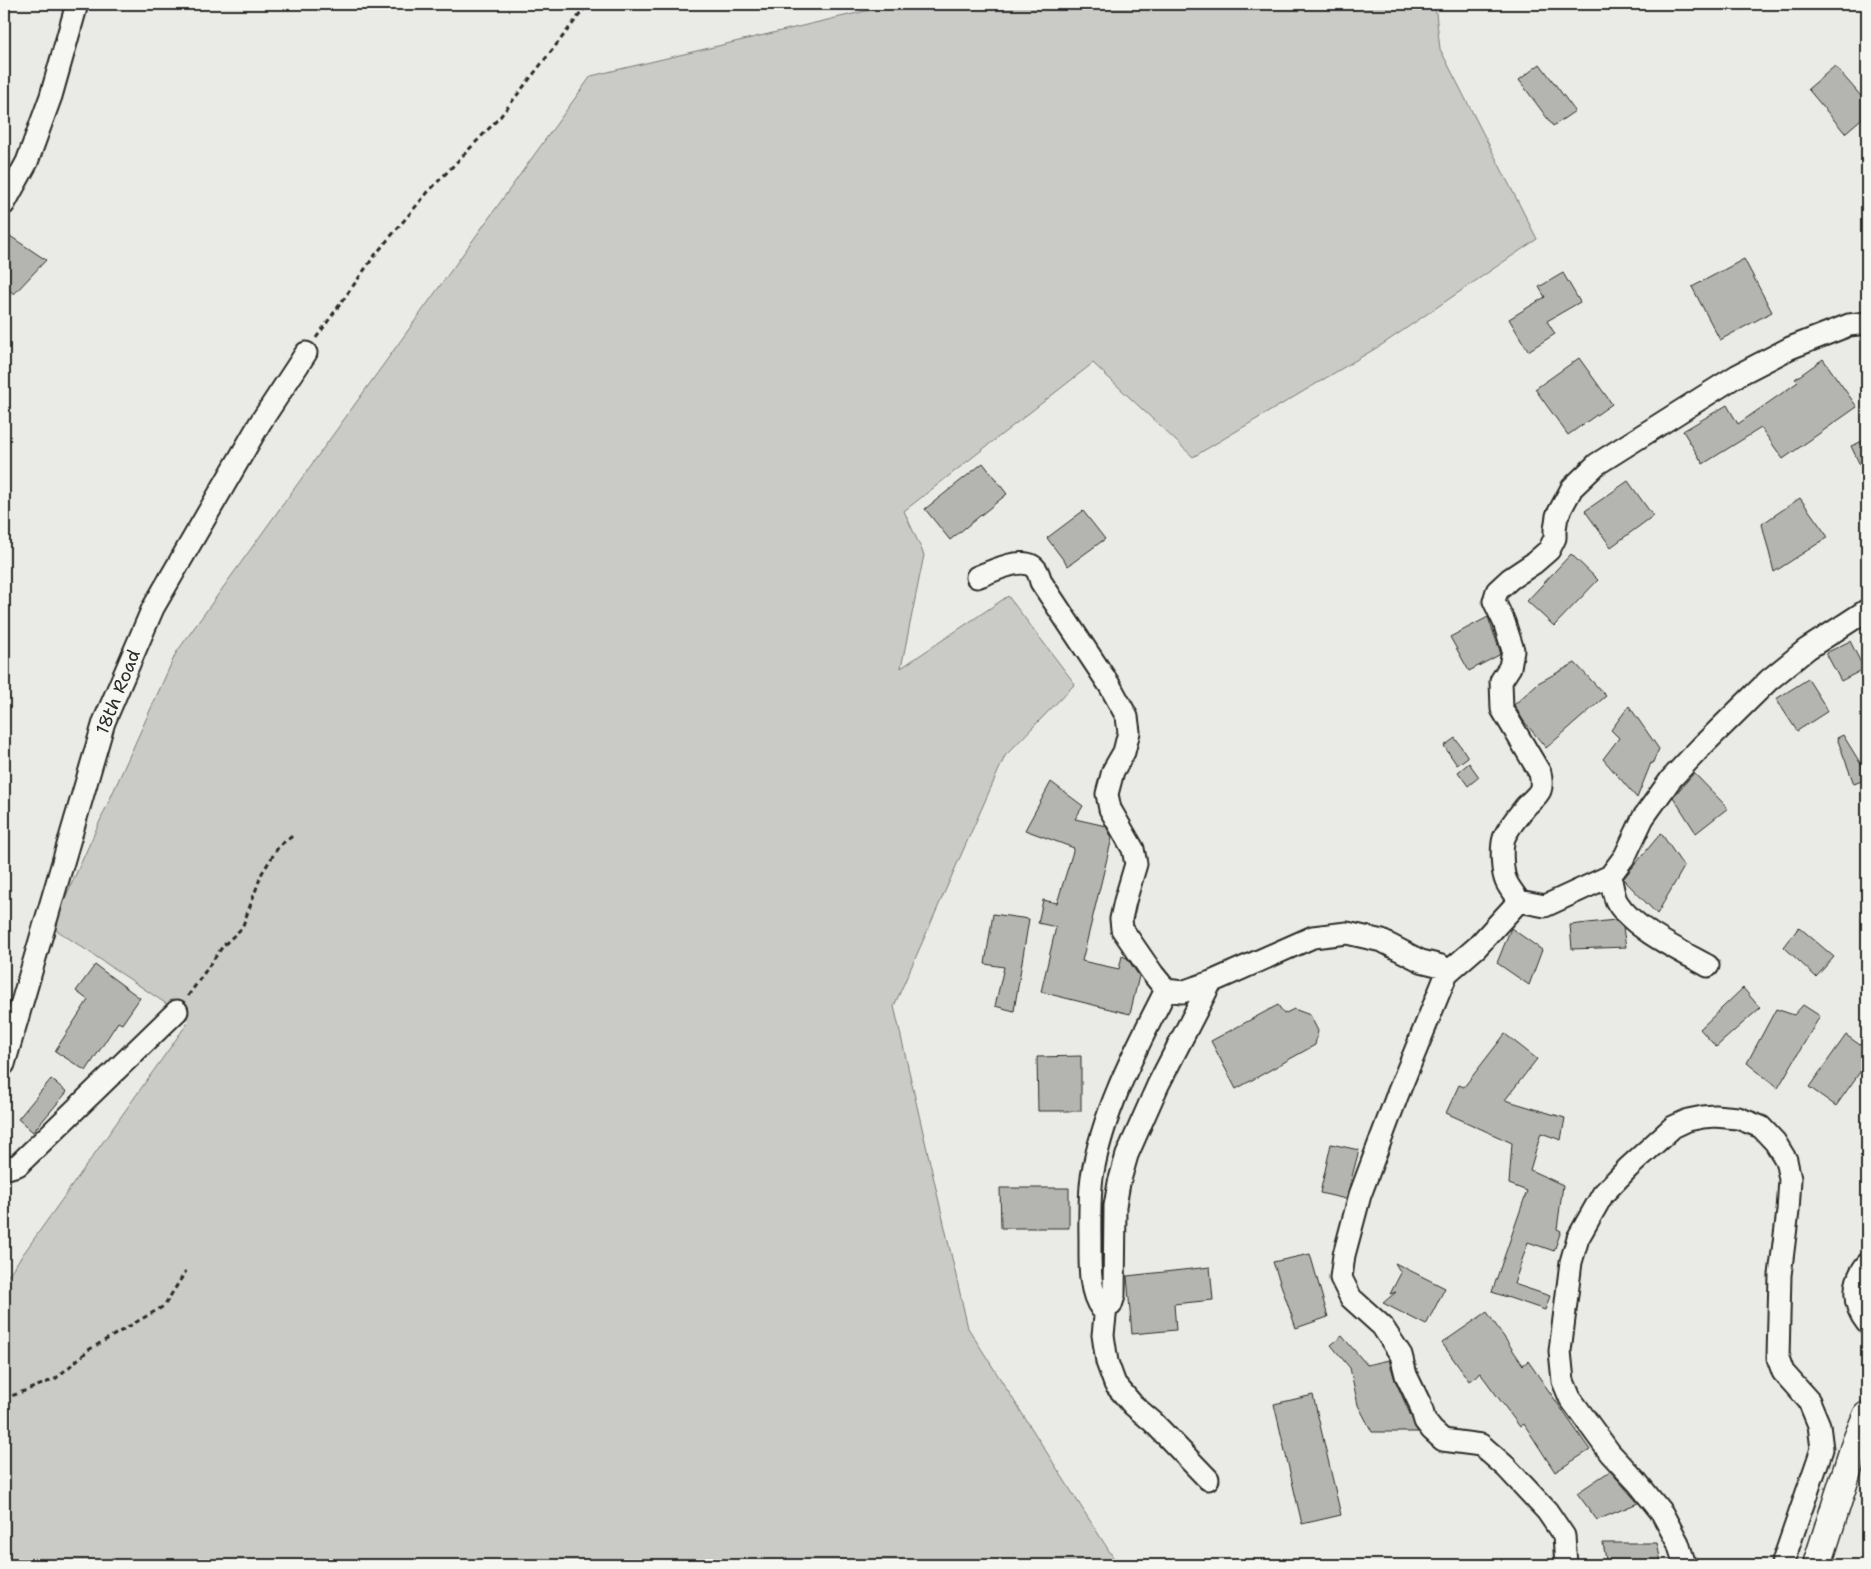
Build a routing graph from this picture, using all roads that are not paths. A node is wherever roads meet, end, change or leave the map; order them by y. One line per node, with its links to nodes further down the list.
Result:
1 (77, 4): 2 (street)
2 (4, 204)
3 (1867, 323): 8 (street)
4 (306, 353): 13 (street, 18th Road)
5 (977, 577): 12 (street)
6 (1867, 610): 7 (street)
7 (1610, 876): 8 (street); 9 (street)
8 (1519, 901): 10 (street)
9 (1708, 966)
10 (1446, 973): 11 (street); 23 (street)
11 (1211, 982): 12 (street); 19 (street)
12 (1166, 990): 19 (street)
13 (19, 1010): 15 (street); 16 (street, 18th Road)
14 (178, 1011): 17 (street)
15 (4, 1031)
16 (4, 1064)
17 (4, 1169)
18 (1867, 1264): 20 (street)
19 (1106, 1307): 22 (street)
20 (1867, 1323)
21 (1867, 1416): 26 (main road)
22 (1208, 1479)
23 (1566, 1565)
24 (1685, 1565): 25 (street)
25 (1782, 1565)
26 (1817, 1565)

